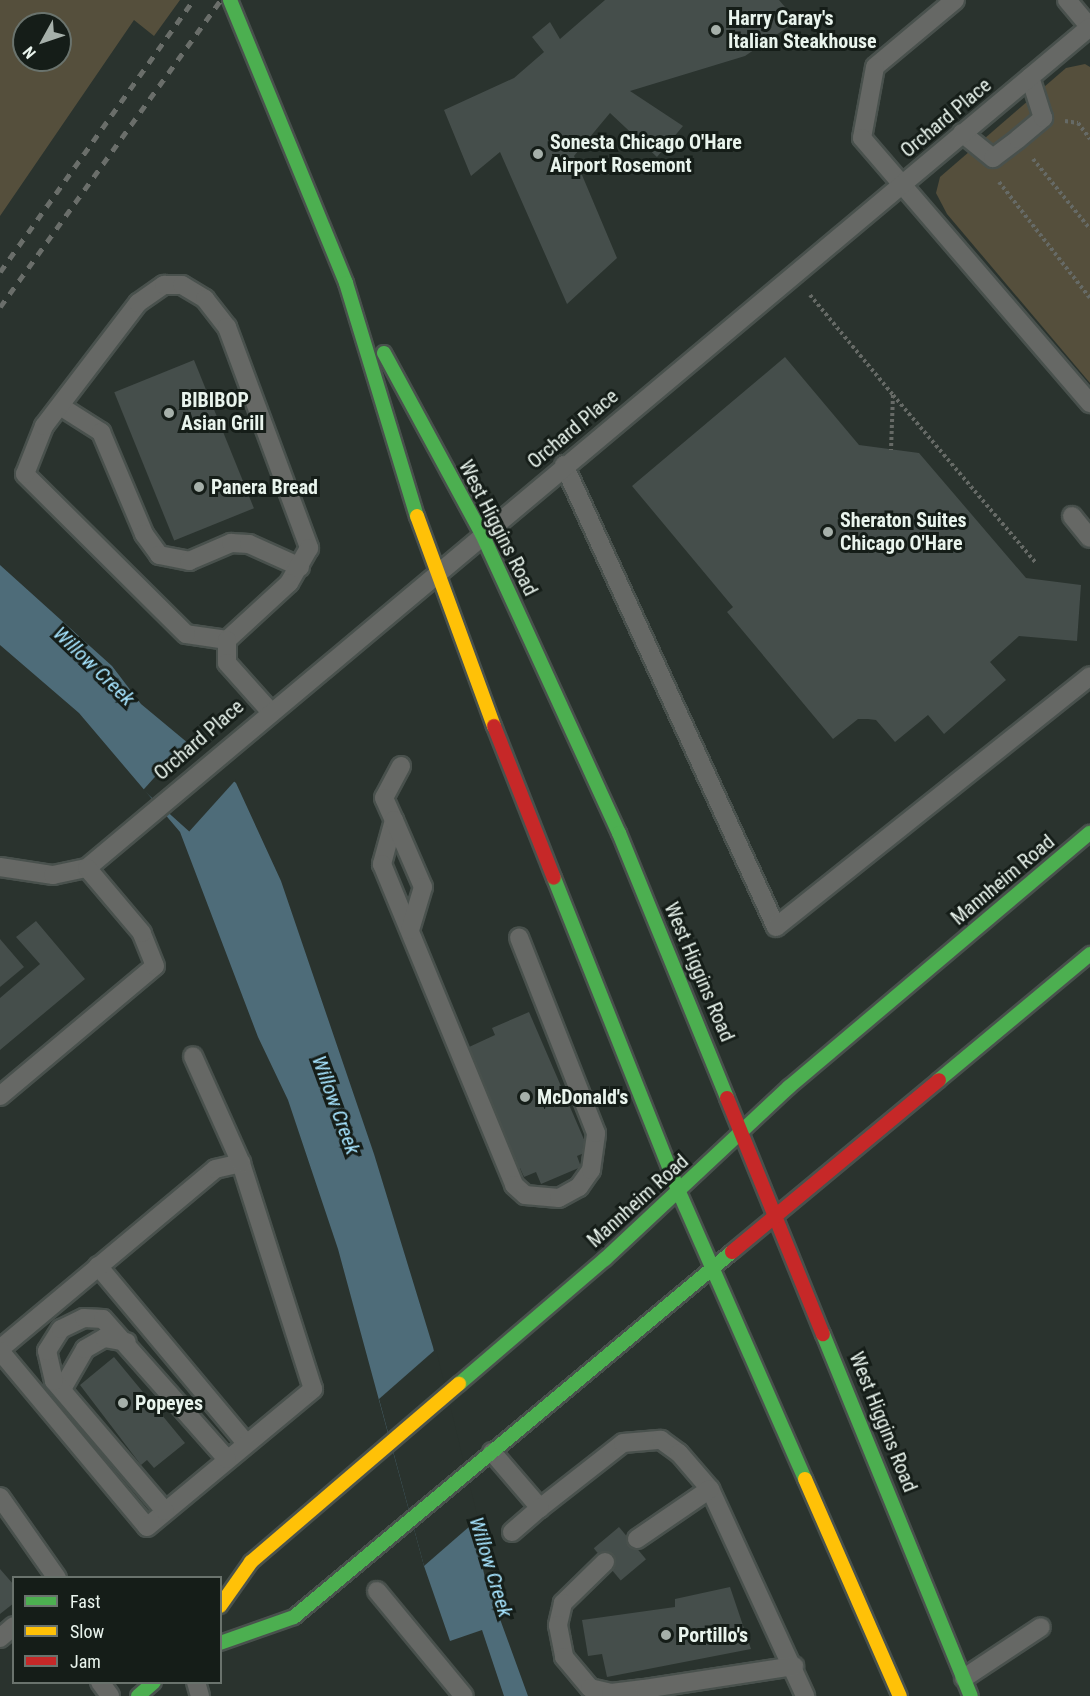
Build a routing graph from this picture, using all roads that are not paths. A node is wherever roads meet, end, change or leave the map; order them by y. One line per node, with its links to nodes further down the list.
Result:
1 (230, 0): 8 (main road, West Higgins Road)
2 (955, 0): 7 (lane)
3 (1068, 0): 4 (lane)
4 (1090, 27): 5 (lane, Orchard Place)
5 (1030, 76): 6 (lane, Orchard Place); 6 (lane)
6 (962, 134): 7 (lane, Orchard Place)
7 (902, 184): 9 (lane); 11 (lane, Orchard Place)
8 (346, 283): 13 (main road, West Higgins Road); 16 (main road, West Higgins Road)
9 (1090, 403)
10 (60, 406): 15 (lane); 15 (lane); 17 (lane)
11 (564, 465): 13 (lane, Orchard Place); 18 (lane)
12 (1072, 516): 14 (lane)
13 (482, 534): 16 (lane, Orchard Place); 30 (main road, West Higgins Road)
14 (1090, 538)
15 (300, 567): 17 (lane)
16 (434, 574): 19 (lane, Orchard Place); 32 (main road, West Higgins Road)
17 (226, 640): 19 (lane)
18 (1090, 676)
19 (268, 710): 24 (lane, Orchard Place)
20 (401, 766): 21 (lane)
21 (394, 820): 25 (lane); 25 (lane)
22 (1090, 833): 30 (main road, Mannheim Road)
23 (0, 867): 24 (lane)
24 (87, 868): 29 (lane)
25 (410, 930): 26 (lane)
26 (519, 938)
27 (1090, 954): 33 (main road)
28 (193, 1056): 31 (lane)
29 (0, 1096)
30 (741, 1131): 32 (main road, Mannheim Road); 33 (main road, West Higgins Road)
31 (241, 1162): 34 (lane); 39 (lane)
32 (679, 1192): 35 (main road, West Higgins Road); 51 (main road, Mannheim Road)
33 (777, 1217): 35 (main road); 57 (main road, West Higgins Road)
34 (98, 1266): 37 (lane); 39 (lane)
35 (713, 1267): 40 (main road); 64 (main road, West Higgins Road)
36 (127, 1342): 38 (lane); 38 (lane); 41 (lane)
37 (0, 1350): 45 (lane)
38 (62, 1389): 45 (lane)
39 (246, 1443): 41 (lane)
40 (487, 1457): 44 (lane); 55 (main road)
41 (227, 1458): 45 (lane)
42 (710, 1490): 44 (lane); 47 (lane); 56 (lane)
43 (3, 1505): 49 (lane)
44 (540, 1509): 46 (lane)
45 (165, 1510)
46 (512, 1532)
47 (637, 1539)
48 (605, 1562): 56 (lane)
49 (56, 1576)
50 (377, 1591): 62 (lane)
51 (222, 1603)
52 (1041, 1627): 57 (lane)
53 (12, 1628): 54 (lane)
54 (0, 1638)
55 (222, 1642)
56 (794, 1666): 63 (lane)
57 (964, 1678): 65 (main road, West Higgins Road)
58 (101, 1684): 60 (lane)
59 (153, 1684): 61 (main road)
60 (110, 1696)
61 (138, 1696)
62 (464, 1696)
63 (805, 1696)
64 (900, 1696)
65 (971, 1696)

